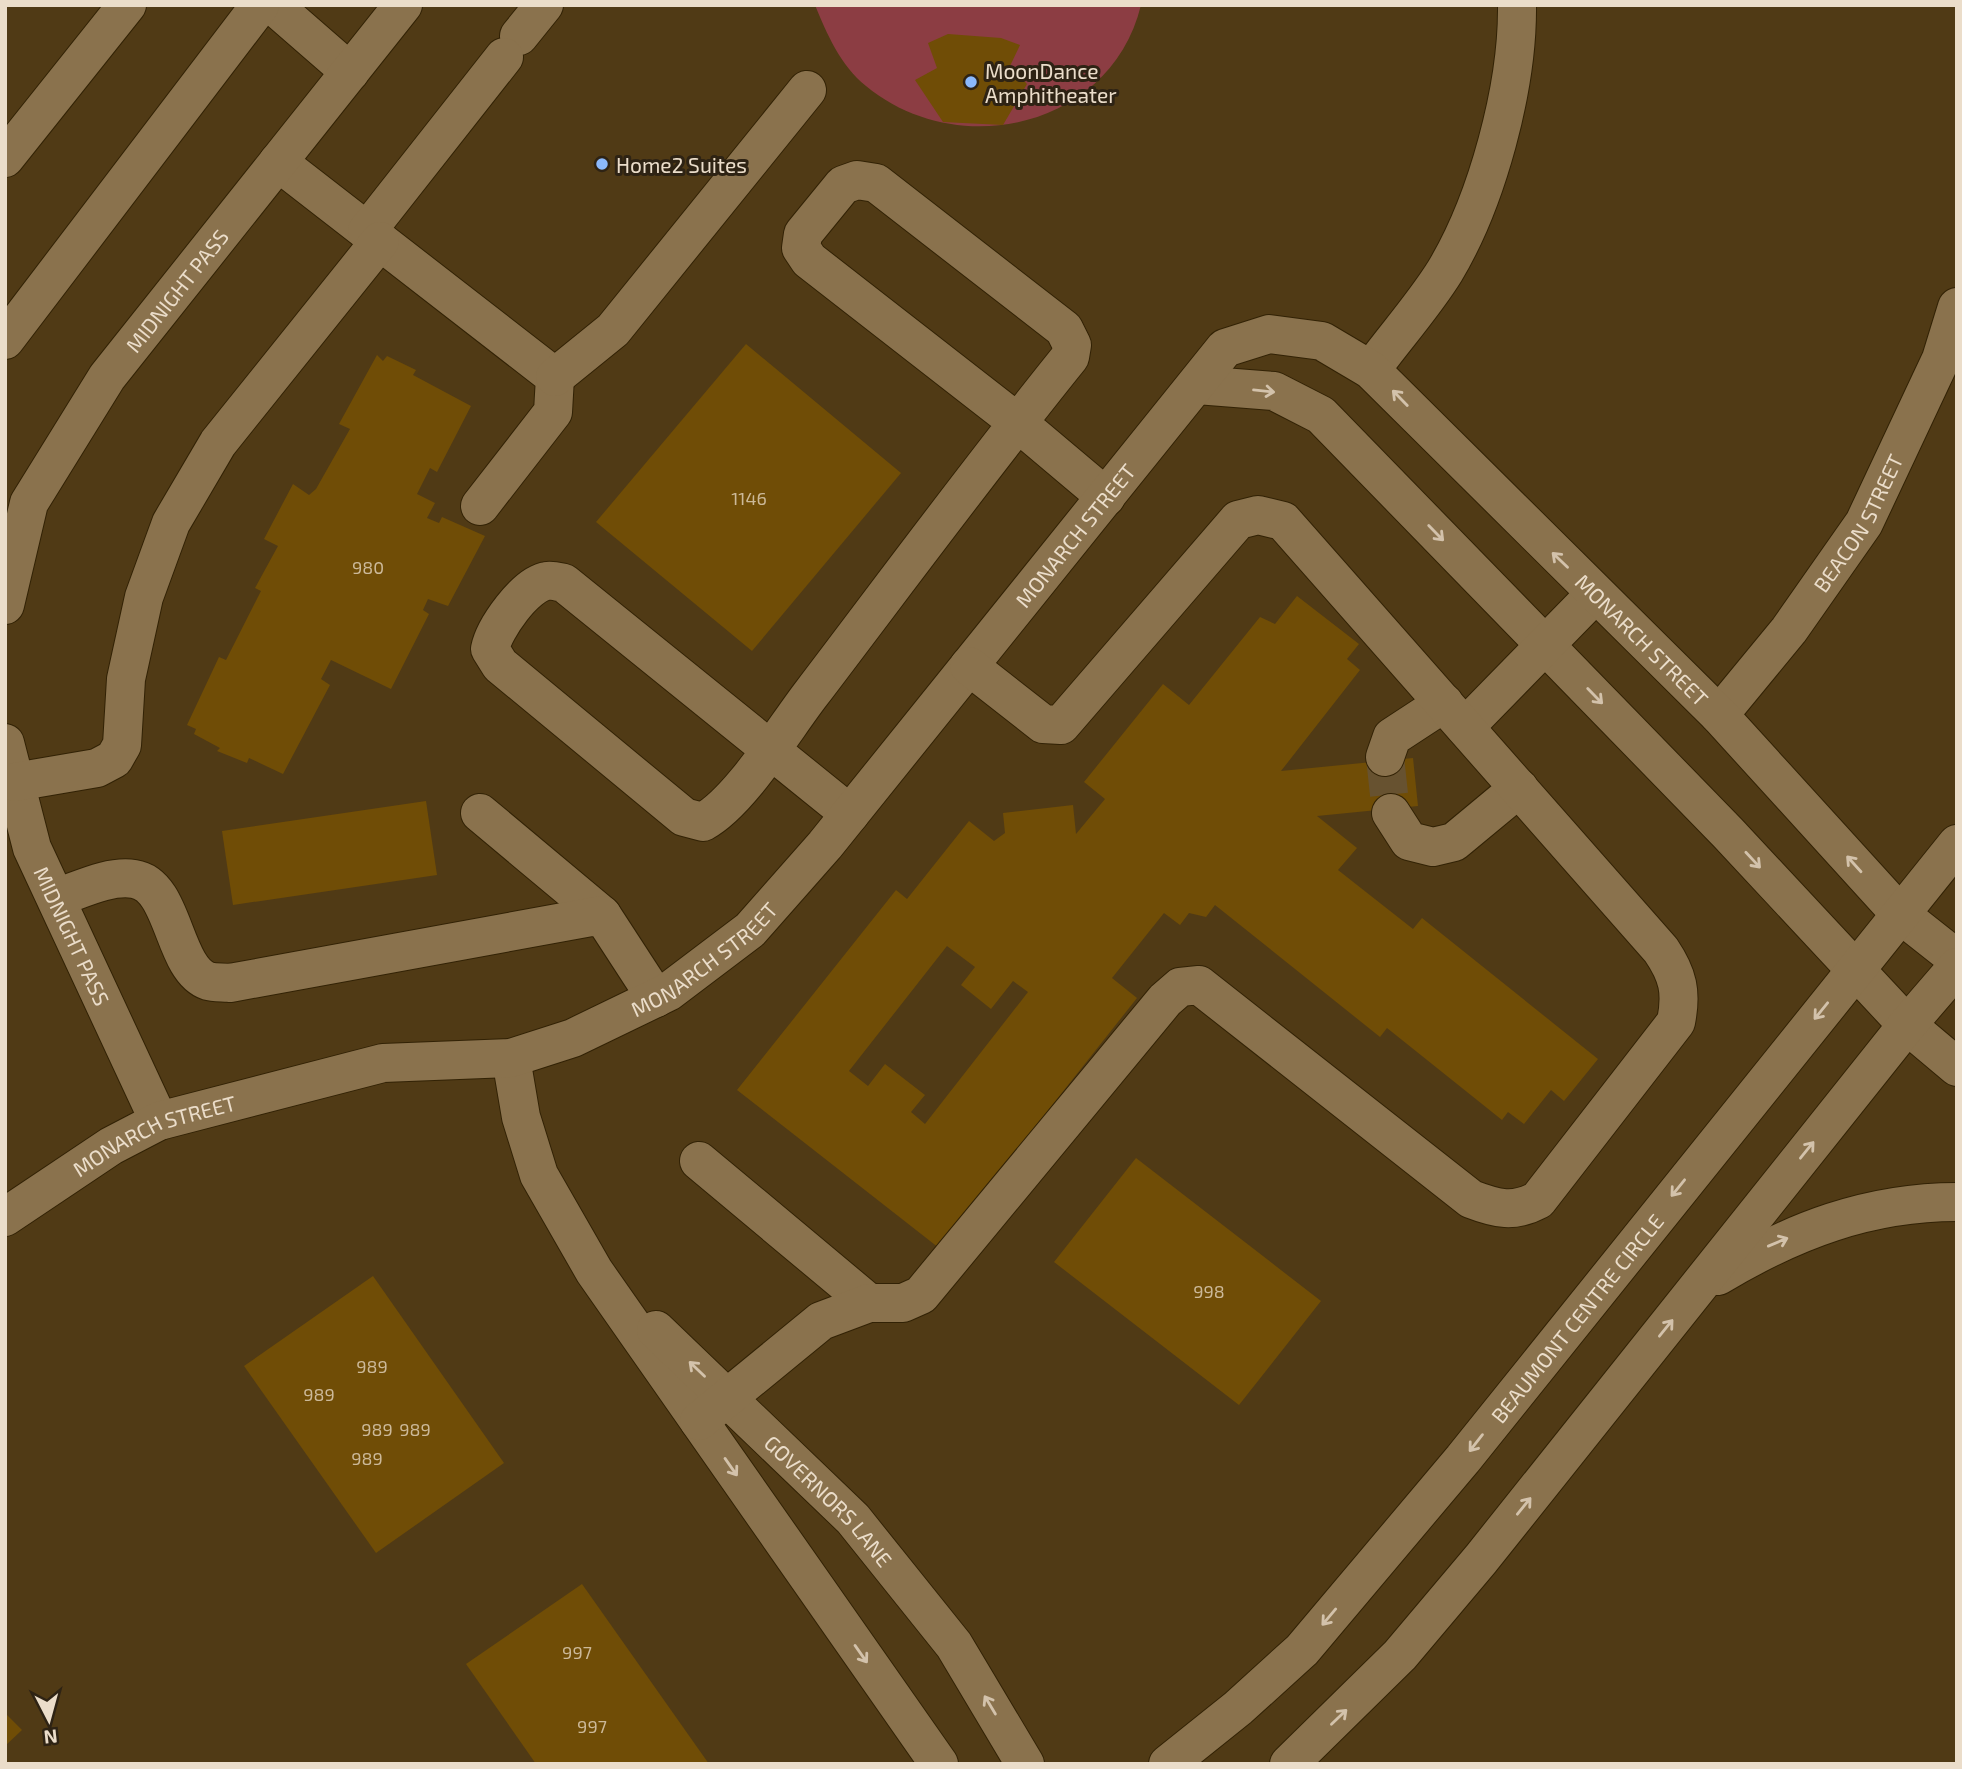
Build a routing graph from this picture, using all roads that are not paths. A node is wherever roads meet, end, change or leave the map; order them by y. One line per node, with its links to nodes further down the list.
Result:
1 (127, 5): 9 (street)
2 (260, 5): 13 (street)
3 (273, 5): 7 (street)
4 (403, 5): 7 (street, MIDNIGHT PASS)
5 (544, 5): 11 (street)
6 (1517, 5): 14 (street)
7 (350, 72): 10 (street, MIDNIGHT PASS)
8 (807, 90): 15 (street)
9 (5, 158)
10 (278, 162): 11 (street); 19 (street, MIDNIGHT PASS)
11 (374, 236): 15 (street); 30 (street)
12 (1957, 307): 26 (street, BEACON STREET)
13 (5, 340)
14 (1371, 370): 16 (street, MONARCH STREET); 21 (street, MONARCH STREET, one-way to 14)
15 (555, 377): 20 (street)
16 (1197, 385): 18 (street, MONARCH STREET); 23 (street, one-way to 23)
17 (1017, 422): 17 (street); 18 (street); 28 (street)
18 (1106, 497): 24 (street, MONARCH STREET)
19 (17, 499): 22 (street, MIDNIGHT PASS)
20 (480, 506)
21 (1595, 594): 23 (street); 26 (street, MONARCH STREET)
22 (5, 605)
23 (1545, 644): 25 (street); 41 (street, one-way to 41)
24 (970, 666): 25 (street); 34 (street, MONARCH STREET)
25 (1454, 715): 29 (street); 31 (street)
26 (1719, 715): 37 (street, MONARCH STREET, one-way to 26)
27 (5, 743): 30 (street, MIDNIGHT PASS)
28 (769, 749): 28 (street); 34 (street)
29 (1385, 757)
30 (15, 782): 36 (street, MIDNIGHT PASS)
31 (1519, 788): 33 (street); 51 (street)
32 (480, 813): 38 (street)
33 (1391, 813)
34 (850, 814): 42 (street, MONARCH STREET)
35 (1957, 844): 37 (street, BEAUMONT CENTRE CIRCLE)
36 (56, 898): 38 (street); 46 (street, MIDNIGHT PASS)
37 (1900, 914): 39 (street, MONARCH STREET); 41 (street, BEAUMONT CENTRE CIRCLE)
38 (602, 915): 42 (street)
39 (1957, 959)
40 (1957, 967): 43 (street)
41 (1855, 968): 43 (street); 55 (street, BEAUMONT CENTRE CIRCLE, one-way to 55)
42 (656, 998): 44 (street, MONARCH STREET)
43 (1906, 1025): 45 (street); 50 (street, one-way to 43)
44 (511, 1058): 46 (street, MONARCH STREET); 52 (street, GOVERNORS LANE)
45 (1957, 1067)
46 (159, 1121): 49 (street, MONARCH STREET)
47 (699, 1161): 51 (street)
48 (1957, 1202): 50 (street, one-way to 48)
49 (5, 1217)
50 (1698, 1287): 56 (street, one-way to 50)
51 (869, 1303): 52 (street)
52 (714, 1410): 53 (street, GOVERNORS LANE, one-way to 53); 54 (street, GOVERNORS LANE, one-way to 52)
53 (939, 1764)
54 (1026, 1764)
55 (1168, 1764)
56 (1289, 1764)

